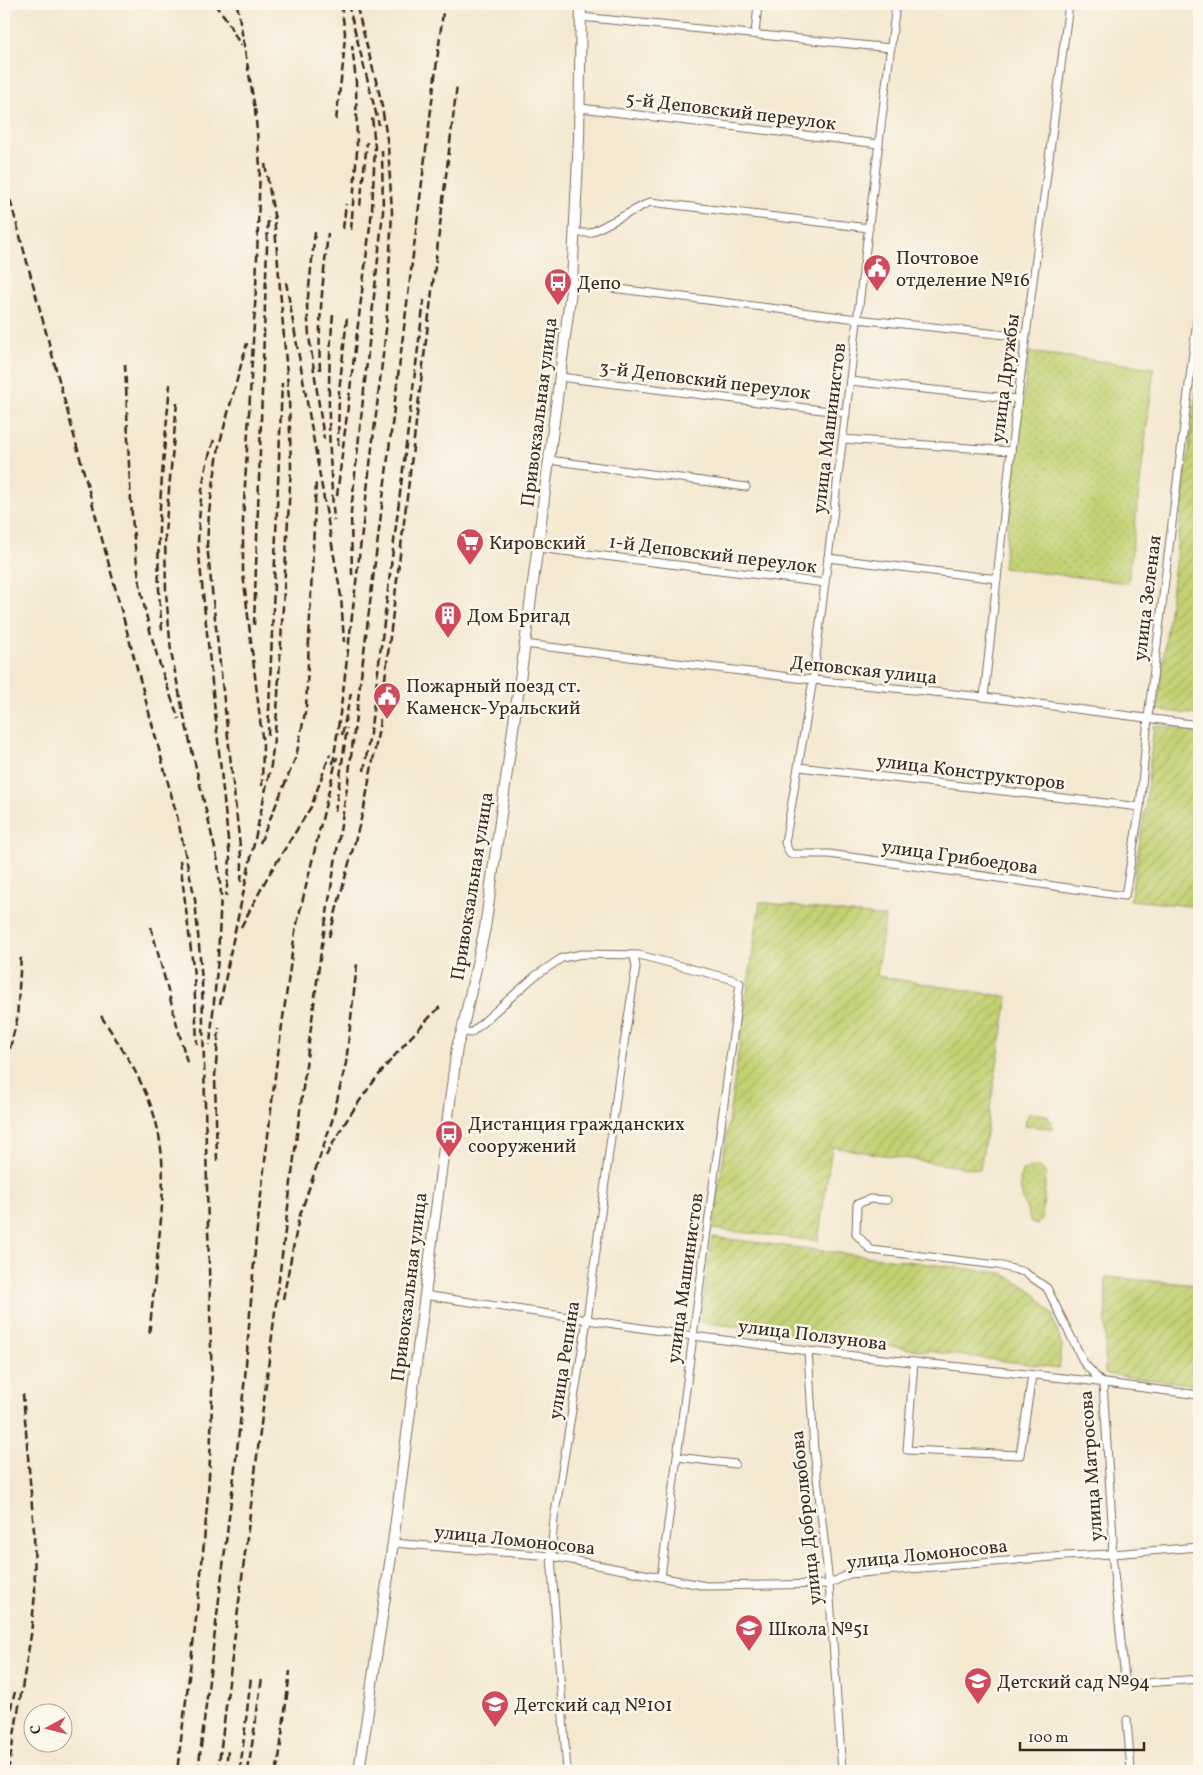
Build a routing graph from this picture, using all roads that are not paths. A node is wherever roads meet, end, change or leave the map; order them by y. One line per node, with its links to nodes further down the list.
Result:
1 (581, 4): 5 (street, Привокзальная улица)
2 (758, 4): 6 (street)
3 (896, 4): 7 (street, улица Машинистов)
4 (1069, 4): 15 (street, улица Дружбы)
5 (581, 17): 6 (street); 8 (street, Привокзальная улица)
6 (755, 34): 7 (street)
7 (891, 48): 9 (street, улица Машинистов)
8 (580, 108): 9 (street, 5-й Деповский переулок); 11 (street, Привокзальная улица)
9 (879, 144): 10 (street, улица Машинистов)
10 (869, 228): 11 (street); 14 (street, улица Машинистов)
11 (574, 233): 12 (street, Привокзальная улица)
12 (572, 283): 14 (street); 16 (street, Привокзальная улица)
13 (1199, 304): 31 (street, улица Зеленая)
14 (858, 319): 15 (street); 17 (street, улица Машинистов)
15 (1025, 336): 18 (street, улица Дружбы)
16 (560, 377): 19 (street, 3-й Деповский переулок); 22 (street, Привокзальная улица)
17 (850, 381): 18 (street); 19 (street, улица Машинистов)
18 (1017, 399): 21 (street, улица Дружбы)
19 (846, 413): 20 (street, улица Машинистов)
20 (843, 439): 21 (street); 25 (street, улица Машинистов)
21 (1010, 451): 26 (street, улица Дружбы)
22 (549, 460): 23 (street); 24 (street, Привокзальная улица)
23 (746, 487)
24 (538, 548): 27 (street, 1-й Деповский переулок); 28 (street, Привокзальная улица)
25 (828, 558): 26 (street); 27 (street, улица Машинистов)
26 (997, 579): 30 (street, улица Дружбы)
27 (825, 583): 29 (street, улица Машинистов)
28 (525, 644): 29 (street, Деповская улица); 38 (street, Привокзальная улица)
29 (813, 680): 30 (street, Деповская улица); 33 (street, улица Машинистов)
30 (984, 697): 31 (street, Деповская улица)
31 (1148, 718): 32 (street, Деповская улица); 34 (street, улица Зеленая)
32 (1199, 725)
33 (799, 767): 34 (street, улица Конструкторов); 35 (street, улица Машинистов)
34 (1140, 807): 36 (street, улица Зеленая)
35 (790, 854): 36 (street, улица Грибоедова)
36 (1125, 896)
37 (634, 956): 38 (street); 41 (street, улица Репина); 42 (street, улица Машинистов)
38 (462, 1031): 40 (street, Привокзальная улица)
39 (886, 1200): 45 (street, улица Матросова)
40 (424, 1295): 41 (street, улица Ползунова); 52 (street, Привокзальная улица)
41 (587, 1320): 42 (street, улица Ползунова); 55 (street, улица Репина)
42 (693, 1336): 43 (street, улица Ползунова); 50 (street, улица Машинистов)
43 (808, 1351): 44 (street, улица Ползунова); 57 (street, улица Добролюбова)
44 (914, 1362): 46 (street, улица Ползунова); 46 (street)
45 (1084, 1363): 47 (street); 48 (street, улица Матросова)
46 (1032, 1374): 47 (street, улица Ползунова)
47 (1082, 1380): 48 (street, улица Ползунова)
48 (1103, 1384): 49 (street, улица Ползунова); 54 (street, улица Матросова)
49 (1199, 1395)
50 (677, 1457): 51 (street); 56 (street, улица Машинистов)
51 (735, 1464)
52 (393, 1543): 55 (street, улица Ломоносова); 60 (street, Привокзальная улица)
53 (1199, 1547): 54 (street, улица Ломоносова)
54 (1112, 1554): 57 (street, улица Ломоносова); 58 (street, улица Матросова)
55 (551, 1556): 56 (street, улица Ломоносова); 61 (street, улица Репина)
56 (661, 1577): 57 (street, улица Ломоносова)
57 (829, 1584): 62 (street, улица Добролюбова)
58 (1199, 1679)
59 (1127, 1720): 63 (street)
60 (360, 1771)
61 (567, 1771)
62 (842, 1771)
63 (1131, 1771)

